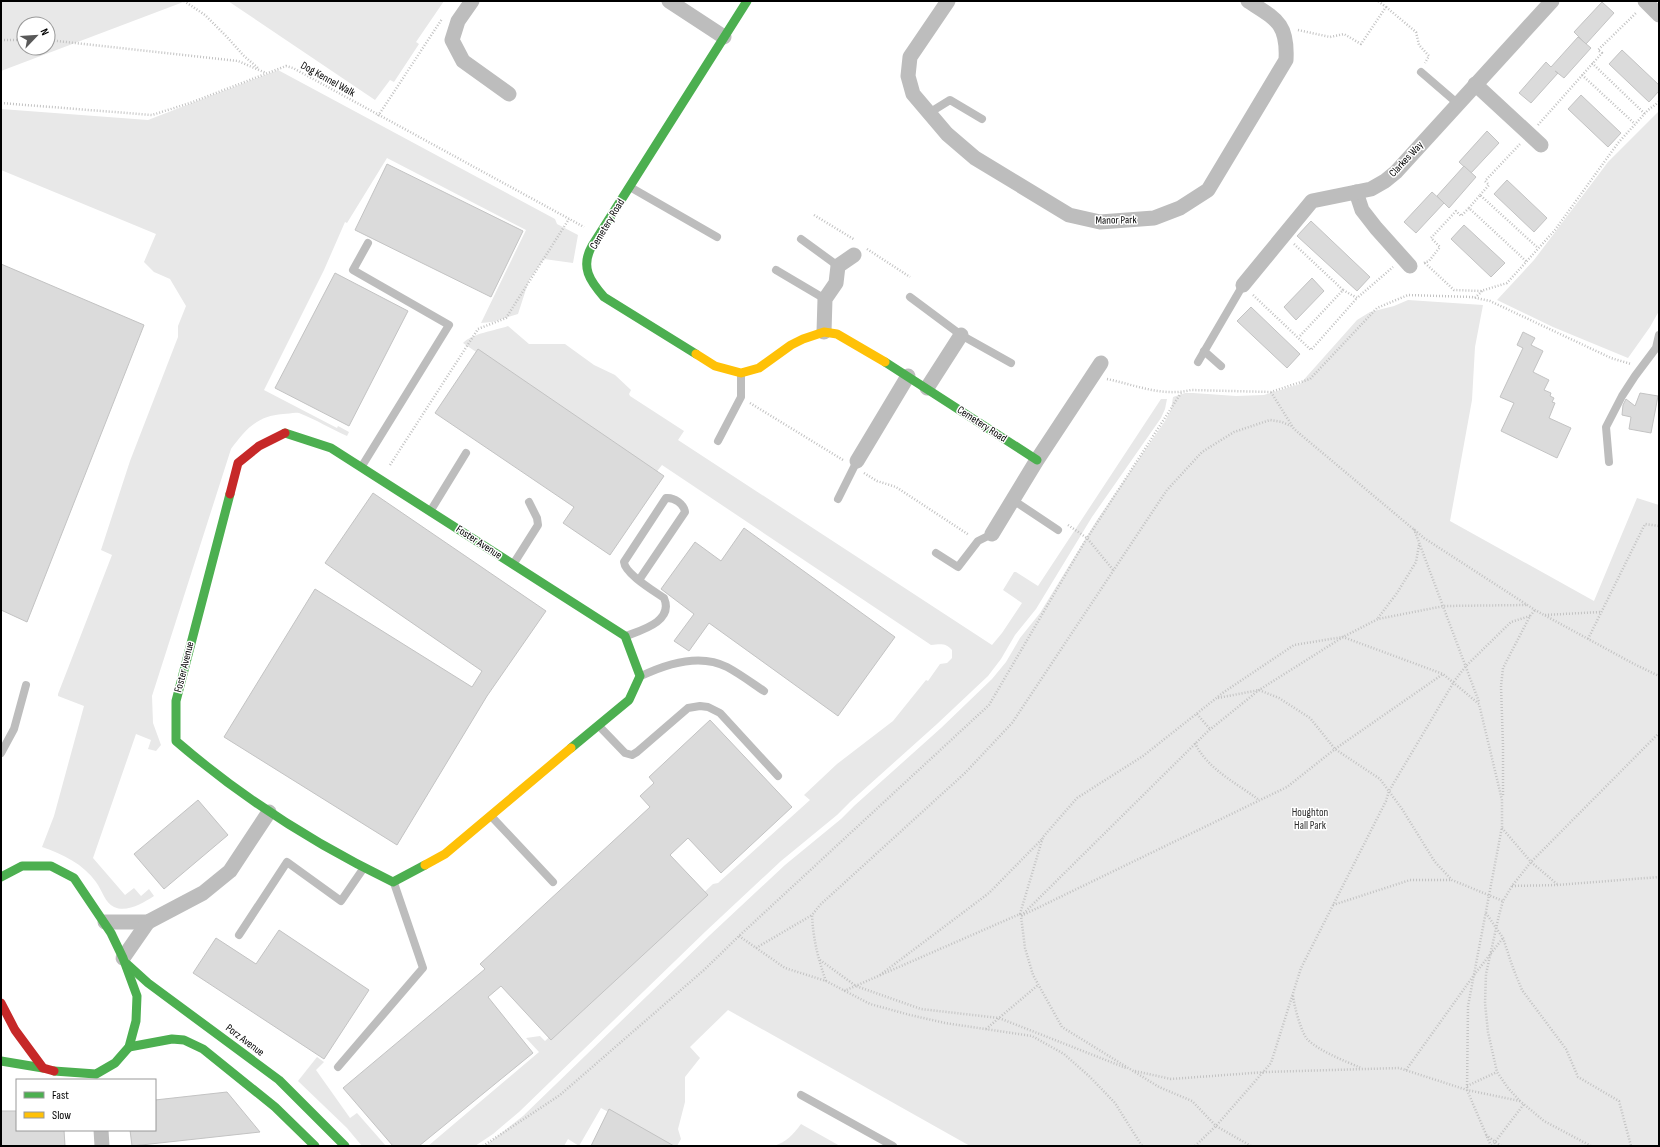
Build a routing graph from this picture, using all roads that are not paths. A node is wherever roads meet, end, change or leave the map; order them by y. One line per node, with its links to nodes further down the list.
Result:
1 (472, 1): 12 (street)
2 (669, 1): 9 (street)
3 (747, 1): 9 (street, Cemetery Road)
4 (948, 1): 14 (street, Manor Park)
5 (1248, 1): 14 (street, Manor Park)
6 (1552, 1): 11 (street, Clarkes Way)
7 (1646, 2): 8 (street)
8 (1659, 15)
9 (724, 37): 17 (street, Cemetery Road)
10 (1421, 72): 13 (lane)
11 (1475, 84): 13 (street, Clarkes Way); 16 (street)
12 (509, 94)
13 (1457, 103): 18 (street, Clarkes Way)
14 (929, 113): 15 (lane)
15 (982, 119)
16 (1541, 145)
17 (629, 187): 19 (lane); 38 (street, Cemetery Road)
18 (1356, 192): 23 (street); 26 (street, Clarkes Way)
19 (717, 237)
20 (801, 239): 24 (lane)
21 (368, 243): 46 (lane)
22 (854, 255): 24 (street)
23 (1413, 262)
24 (838, 266): 28 (street)
25 (776, 270): 28 (lane)
26 (1243, 285): 32 (lane)
27 (910, 297): 30 (lane)
28 (825, 299): 29 (street)
29 (824, 332): 38 (street, Cemetery Road); 39 (street, Cemetery Road)
30 (961, 334): 35 (lane); 40 (street)
31 (1659, 335): 33 (lane)
32 (1204, 351): 34 (lane); 36 (lane)
33 (1658, 351): 45 (lane)
34 (1198, 362)
35 (1011, 363)
36 (1221, 366)
37 (1097, 369): 43 (street)
38 (741, 373): 41 (lane)
39 (908, 376): 40 (street, Cemetery Road); 44 (street)
40 (927, 388): 43 (street, Cemetery Road)
41 (718, 441)
42 (466, 453): 50 (lane)
43 (1037, 460): 48 (street)
44 (857, 461): 47 (lane)
45 (1609, 462)
46 (362, 466): 50 (street, Foster Avenue); 63 (street, Foster Avenue)
47 (838, 499)
48 (1013, 500): 51 (lane); 52 (street)
49 (529, 502): 54 (lane)
50 (431, 511): 54 (street, Foster Avenue)
51 (1058, 530)
52 (992, 534): 53 (lane)
53 (936, 553)
54 (513, 564): 56 (street, Foster Avenue)
55 (639, 580): 55 (lane); 56 (lane)
56 (625, 636): 57 (street)
57 (640, 676): 59 (lane); 60 (street)
58 (26, 685): 61 (lane)
59 (764, 691)
60 (598, 725): 62 (lane); 64 (street)
61 (1, 753)
62 (778, 776)
63 (269, 812): 65 (street, Foster Avenue); 70 (street)
64 (491, 816): 67 (street); 68 (lane)
65 (363, 868): 67 (street, Foster Avenue); 71 (lane)
66 (1, 877): 69 (street)
67 (393, 882): 76 (lane)
68 (553, 882)
69 (105, 922): 70 (street); 72 (street)
70 (148, 922): 72 (street)
71 (238, 935)
72 (124, 960): 74 (street); 83 (street, Porz Avenue)
73 (1, 1003): 77 (street)
74 (129, 1047): 78 (street); 82 (street)
75 (1, 1061): 77 (street)
76 (338, 1067)
77 (43, 1068): 78 (street)
78 (97, 1077)
79 (801, 1095): 84 (lane)
80 (101, 1131): 81 (street)
81 (102, 1146)
82 (314, 1146)
83 (345, 1146)
84 (894, 1146)

